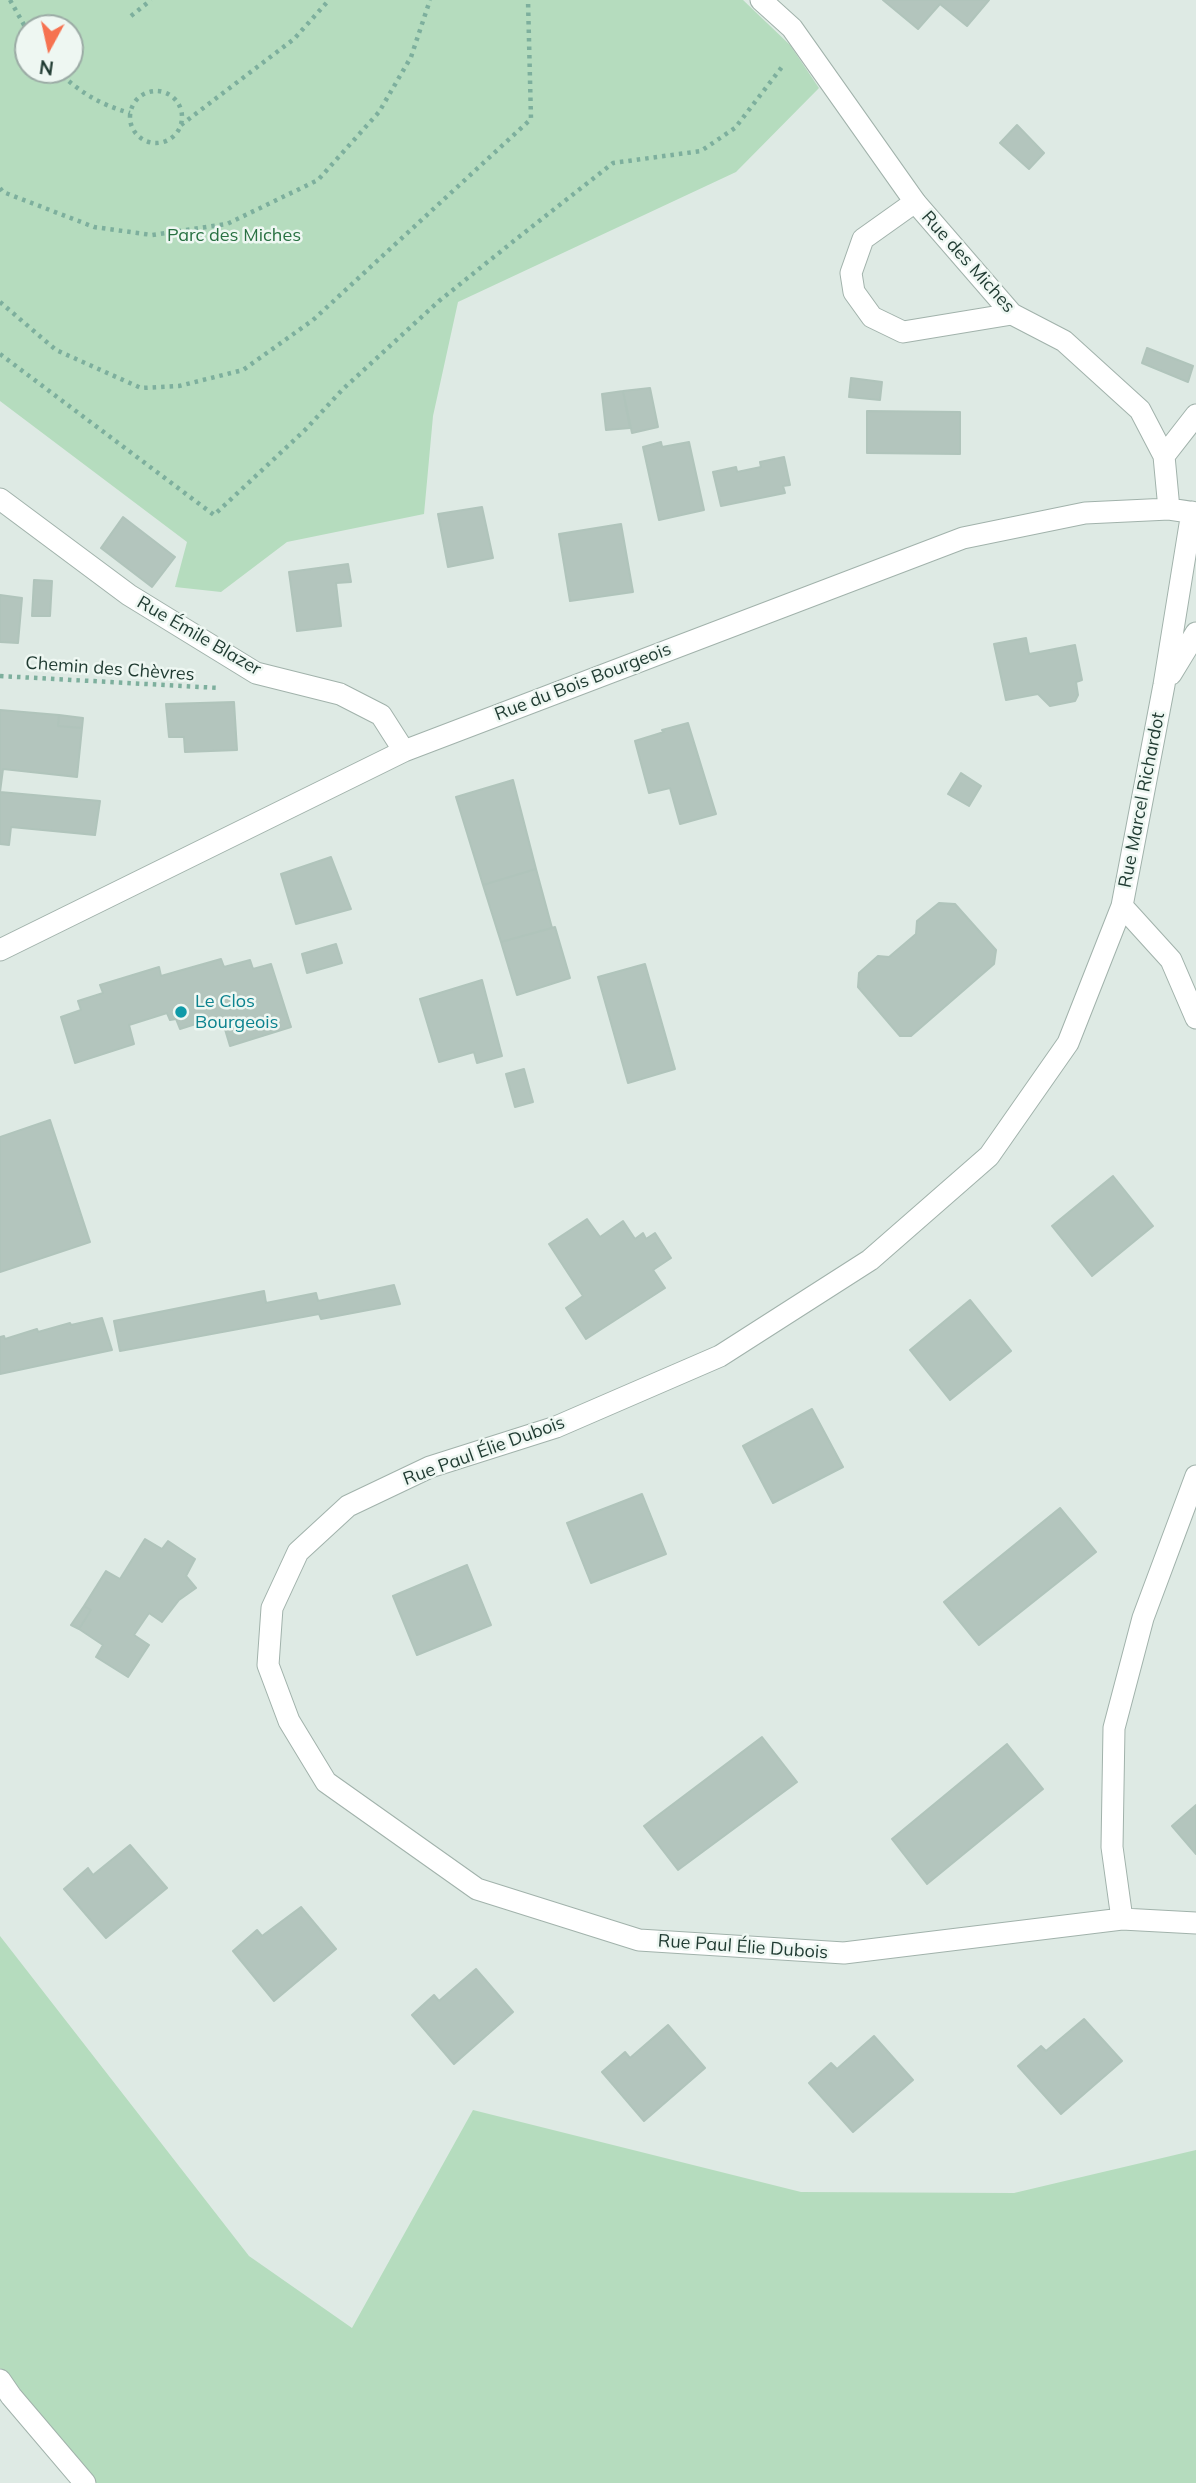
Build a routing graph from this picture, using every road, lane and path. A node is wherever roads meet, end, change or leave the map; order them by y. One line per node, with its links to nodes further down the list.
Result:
1 (151, 0): 6 (path)
2 (329, 0): 10 (path)
3 (430, 0): 11 (path)
4 (528, 0): 13 (path)
5 (761, 0): 7 (street, Rue des Miches)
6 (131, 16)
7 (801, 42): 12 (street, Rue des Miches); 15 (path)
8 (72, 84): 9 (path)
9 (130, 113): 10 (path); 10 (path)
10 (181, 125)
11 (0, 188)
12 (915, 202): 14 (street, Rue des Miches); 14 (street)
13 (0, 302)
14 (1012, 314): 17 (street, Rue des Miches)
15 (0, 355)
16 (1196, 415): 17 (street)
17 (1164, 456): 19 (street, Rue des Miches)
18 (0, 499): 22 (street, Rue Émile Blazer)
19 (1169, 509): 20 (street, Rue du Bois Bourgeois); 25 (street, Rue du Bois Bourgeois)
20 (1194, 512): 24 (street, Rue Marcel Richardot)
21 (1196, 633): 24 (street, Rue Marcel Richardot)
22 (256, 673): 23 (path, Chemin des Chèvres); 25 (street, Rue Émile Blazer)
23 (0, 676)
24 (1164, 685): 26 (street, Rue Marcel Richardot)
25 (404, 751): 27 (street, Rue du Bois Bourgeois)
26 (1122, 906): 28 (street, Rue Marcel Richardot); 30 (street, Rue Paul Élie Dubois)
27 (0, 950)
28 (1196, 1018)
29 (1196, 1476): 30 (street)
30 (1122, 1919): 31 (street, Rue Paul Élie Dubois)
31 (1196, 1923)
32 (0, 2380): 33 (street)
33 (85, 2483)

